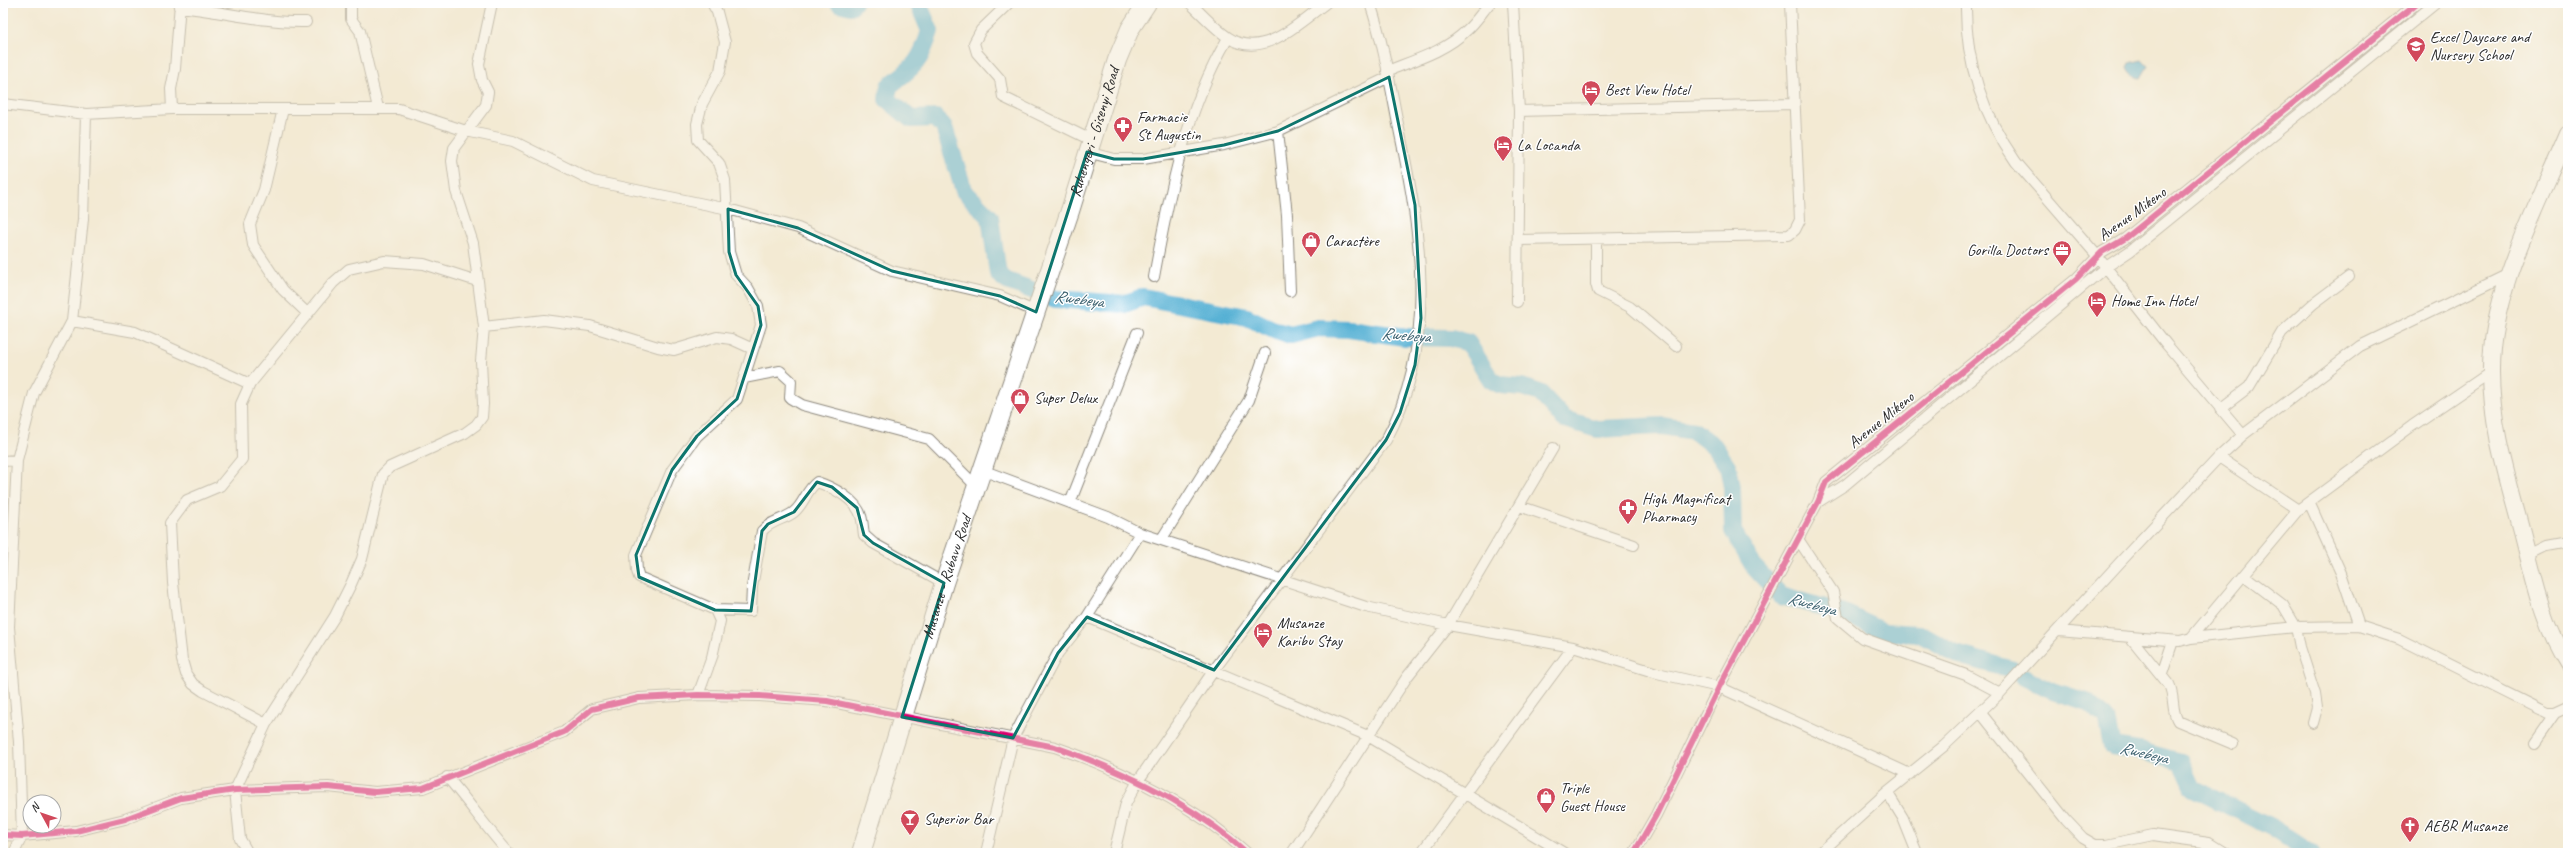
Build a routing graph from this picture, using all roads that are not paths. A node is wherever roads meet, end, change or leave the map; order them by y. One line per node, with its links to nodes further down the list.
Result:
1 (350, 3): 21 (street)
2 (492, 3): 26 (street)
3 (712, 3): 31 (street)
4 (1009, 3): 29 (street)
5 (1147, 3): 29 (highway, Ruhengeri - Gisenyi Road)
6 (1190, 3): 17 (street)
7 (1326, 3): 17 (street)
8 (1370, 3): 18 (street)
9 (1490, 3): 18 (street)
10 (1513, 3): 24 (street)
11 (1790, 3): 20 (street)
12 (1966, 3): 34 (street)
13 (2418, 3): 34 (street, Avenue Mikeno)
14 (2436, 3): 35 (street, Avenue Mikeno)
15 (179, 5): 16 (street); 22 (street)
16 (306, 22)
17 (1228, 38): 30 (street)
18 (1388, 74): 27 (street); 72 (street)
19 (3, 104): 25 (street)
20 (1794, 104): 24 (street); 32 (street)
21 (378, 108): 23 (street); 26 (street)
22 (172, 109): 23 (street); 25 (street)
23 (283, 109): 43 (street)
24 (1519, 110): 33 (street)
25 (86, 114): 44 (street)
26 (466, 131): 31 (street); 39 (street)
27 (1278, 131): 30 (street); 40 (street)
28 (2568, 134): 36 (main road)
29 (1089, 146): 30 (street); 42 (highway, Ruhengeri - Gisenyi Road)
30 (1181, 151): 37 (street)
31 (728, 208): 42 (street); 48 (street)
32 (1596, 239): 33 (street); 47 (street)
33 (1519, 240): 41 (street)
34 (2097, 257): 35 (street); 61 (street, Avenue Mikeno)
35 (2106, 267): 53 (street); 61 (street, Avenue Mikeno)
36 (2511, 273): 50 (main road); 54 (street)
37 (1154, 277)
38 (2350, 277): 53 (street)
39 (477, 282): 43 (street); 45 (street)
40 (1290, 291)
41 (1517, 302)
42 (1037, 308): 59 (highway, Musanze - Rubavu Road)
43 (307, 313): 52 (street)
44 (72, 321): 52 (street); 57 (street)
45 (484, 327): 48 (street); 96 (street)
46 (1137, 333): 60 (street)
47 (1676, 346)
48 (753, 349): 51 (street)
49 (1265, 353): 67 (street)
50 (2491, 372): 62 (street); 70 (main road)
51 (744, 378): 59 (street); 74 (street)
52 (250, 384): 96 (street)
53 (2220, 409): 54 (street)
54 (2243, 435): 56 (street)
55 (1553, 448): 63 (street)
56 (2219, 457): 64 (street); 80 (street)
57 (18, 460): 58 (street); 78 (street)
58 (3, 461)
59 (979, 478): 60 (street); 73 (highway, Musanze - Rubavu Road)
60 (1070, 502): 65 (street)
61 (1818, 502): 66 (street)
62 (2309, 502): 64 (street); 77 (street)
63 (1519, 506): 69 (street); 76 (street)
64 (2298, 510): 71 (street)
65 (1140, 533): 67 (street); 75 (street)
66 (1798, 539): 88 (street); 89 (street)
67 (1161, 540): 72 (street)
68 (2568, 541): 70 (street)
69 (1634, 545)
70 (2528, 554): 85 (main road)
71 (2245, 576): 79 (street); 82 (street)
72 (1282, 580): 76 (street); 86 (street)
73 (944, 583): 74 (street); 94 (highway, Musanze - Rubavu Road)
74 (714, 610): 90 (street)
75 (1087, 617): 86 (street); 98 (street)
76 (1448, 625): 84 (street); 97 (street)
77 (2359, 626): 79 (street); 93 (street)
78 (6, 627): 108 (street)
79 (2296, 627): 82 (street); 95 (street)
80 (2058, 631): 81 (street); 89 (street)
81 (2132, 638): 83 (street); 87 (street)
82 (2191, 638): 83 (street)
83 (2173, 641): 87 (street)
84 (1573, 647): 88 (street); 106 (street)
85 (2568, 663)
86 (1214, 670): 97 (street); 103 (street)
87 (2162, 674): 100 (street)
88 (1719, 687): 101 (street); 119 (street)
89 (2000, 693): 92 (street)
90 (698, 694): 94 (street); 102 (street)
91 (2568, 707): 93 (street)
92 (1980, 712): 101 (street); 122 (street)
93 (2555, 713): 99 (street)
94 (902, 717): 98 (street); 112 (highway, Musanze - Rubavu Road)
95 (2313, 723)
96 (266, 724): 104 (street)
97 (1368, 736): 106 (street); 116 (street)
98 (1013, 738): 103 (street); 113 (street)
99 (2534, 743)
100 (2233, 744)
101 (1910, 774): 105 (street)
102 (447, 777): 104 (street); 111 (street)
103 (1138, 781): 114 (street); 115 (street)
104 (235, 790): 108 (street); 110 (street)
105 (1887, 792): 120 (street); 121 (street)
106 (1466, 793): 117 (street); 118 (street)
107 (3, 835): 108 (street)
108 (22, 836): 109 (street)
109 (14, 853)
110 (248, 853)
111 (509, 853)
112 (861, 853)
113 (986, 853)
114 (1114, 853)
115 (1247, 853)
116 (1292, 853)
117 (1421, 853)
118 (1564, 853)
119 (1634, 853)
120 (1820, 853)
121 (1917, 853)
122 (2225, 853)

